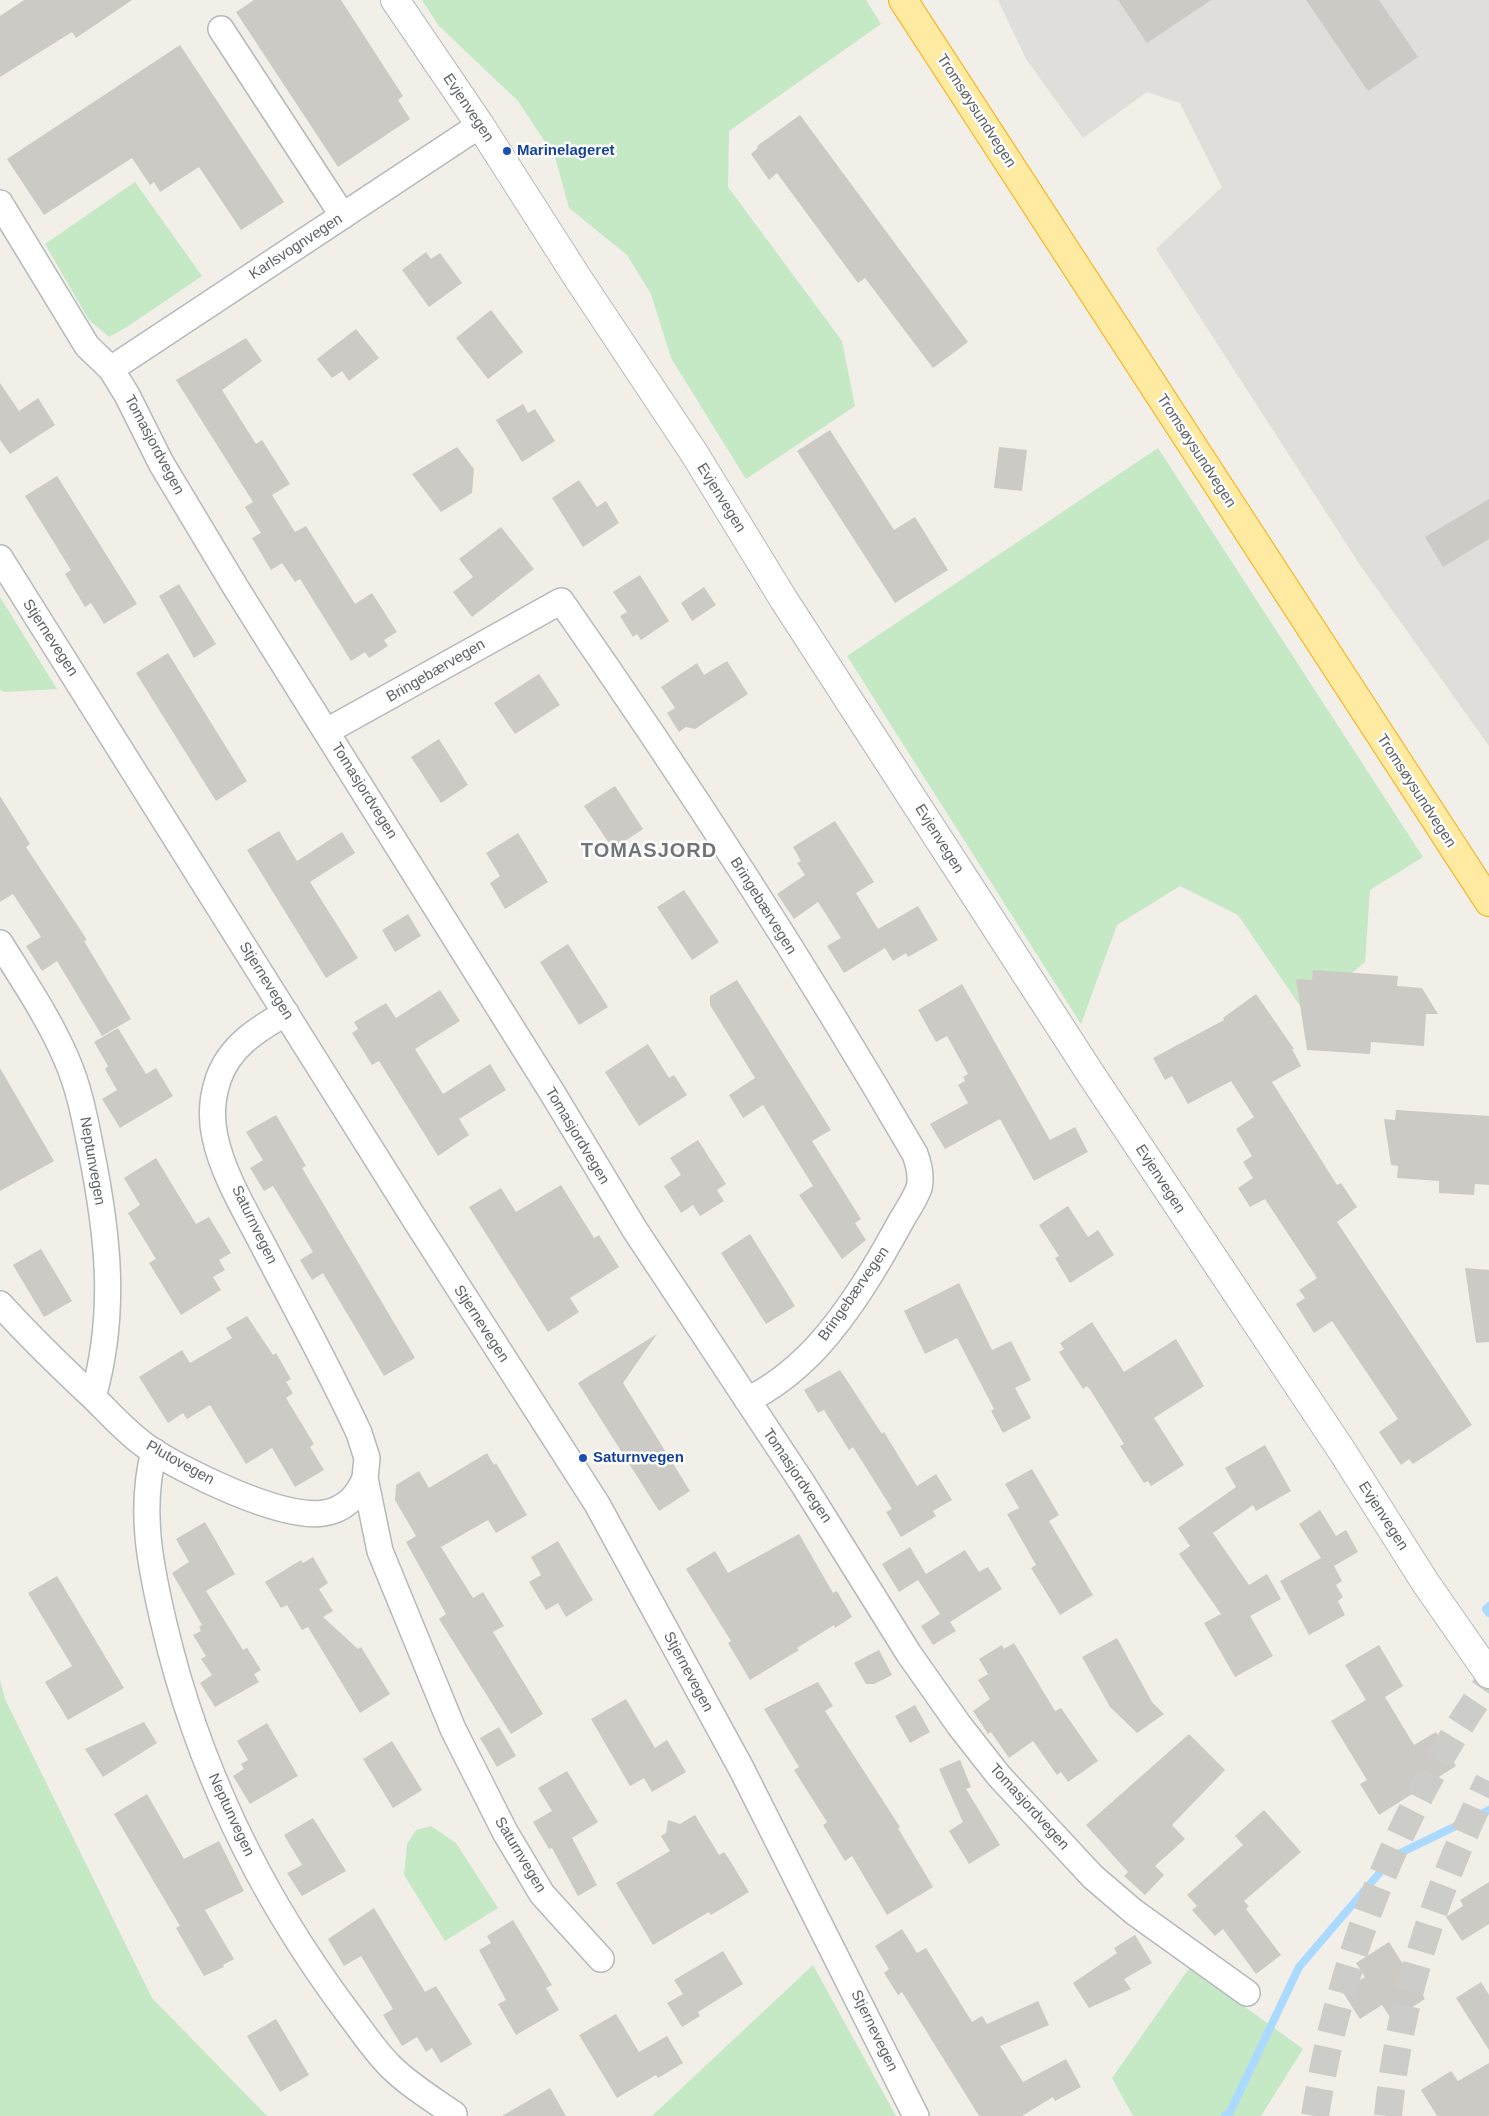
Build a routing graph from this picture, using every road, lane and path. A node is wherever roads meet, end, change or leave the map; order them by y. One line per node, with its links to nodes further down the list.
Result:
1 (395, 0): 4 (street, Evjenvegen)
2 (903, 0): 10 (highway, Tromsøysundvegen)
3 (221, 29): 6 (street)
4 (480, 125): 6 (street, Karlsvognvegen); 18 (street, Evjenvegen)
5 (0, 203): 7 (street, Tomasjordvegen)
6 (343, 216): 7 (street, Karlsvognvegen)
7 (111, 369): 9 (street, Tomasjordvegen)
8 (0, 558): 12 (street, Stjernevegen)
9 (328, 731): 15 (street, Tomasjordvegen); 15 (street, Bringebærvegen)
10 (1489, 902)
11 (0, 943): 14 (street, Neptunvegen)
12 (286, 1013): 17 (street, Saturnvegen); 22 (street, Stjernevegen)
13 (0, 1304): 14 (street, Plutovegen)
14 (93, 1397): 16 (street, Plutovegen)
15 (747, 1400): 20 (street, Tomasjordvegen)
16 (154, 1451): 17 (street, Plutovegen); 21 (street, Neptunvegen)
17 (365, 1478): 19 (street, Saturnvegen)
18 (1489, 1674)
19 (601, 1958)
20 (1247, 1993)
21 (454, 2114)
22 (916, 2116)

